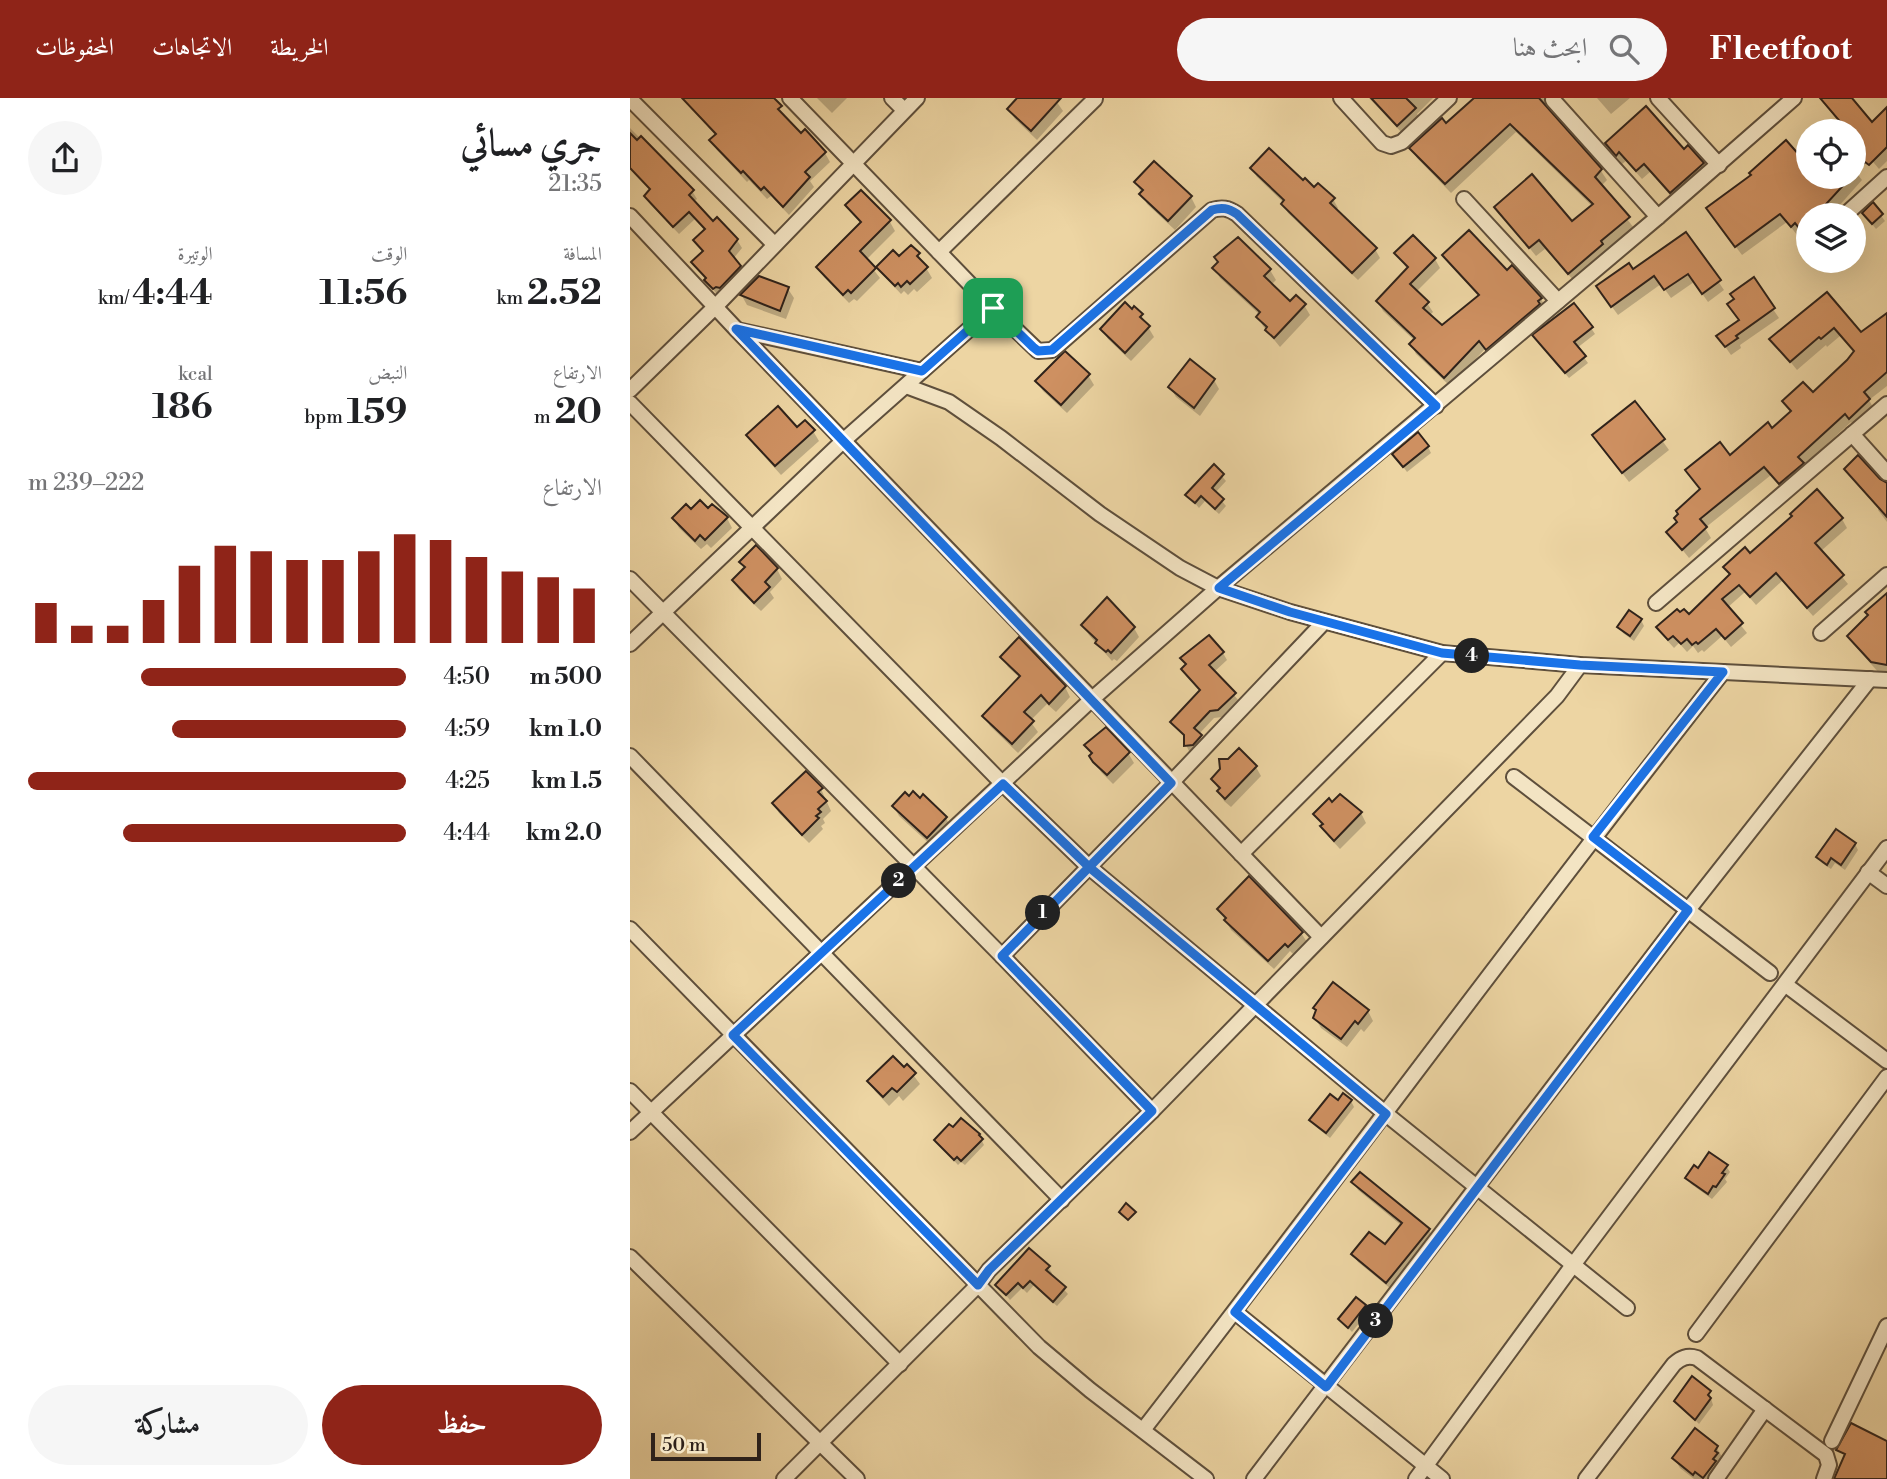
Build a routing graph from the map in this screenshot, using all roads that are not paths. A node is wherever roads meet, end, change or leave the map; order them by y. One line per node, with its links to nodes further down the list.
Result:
1 (790, 98): 12 (street)
2 (892, 98): 11 (street)
3 (917, 98): 11 (street)
4 (1340, 98): 5 (street)
5 (1449, 98)
6 (1658, 98): 13 (street)
7 (1794, 98): 13 (street)
8 (630, 99): 19 (street)
9 (1095, 99): 20 (street)
10 (1553, 100): 18 (street)
11 (904, 110): 12 (street)
12 (853, 163): 19 (street); 20 (street)
13 (1718, 165): 18 (street)
14 (1887, 177): 16 (street)
15 (1464, 199): 21 (street)
16 (1858, 203)
17 (630, 216): 22 (street)
18 (1658, 217): 21 (street)
19 (774, 244): 22 (street)
20 (939, 252): 23 (street)
21 (1558, 301): 30 (street)
22 (715, 307): 24 (street); 27 (street)
23 (993, 308): 25 (street); 30 (street)
24 (736, 329): 25 (street); 32 (street)
25 (922, 371): 26 (street)
26 (906, 386): 32 (street); 37 (street)
27 (630, 390)
28 (630, 403): 34 (street)
29 (1887, 404): 31 (street)
30 (1436, 406): 37 (street)
31 (1852, 434): 33 (street); 38 (street)
32 (843, 441): 34 (street); 48 (street)
33 (1887, 473)
34 (750, 527): 39 (street); 52 (street)
35 (1887, 575): 41 (street)
36 (630, 579): 39 (street)
37 (1219, 588): 40 (street); 48 (street)
38 (1656, 604)
39 (662, 613): 42 (street); 57 (street)
40 (1324, 622): 43 (street); 51 (street)
41 (1821, 633)
42 (630, 644)
43 (1442, 653): 44 (street); 55 (street)
44 (1580, 665): 45 (street); 62 (street)
45 (1723, 672): 46 (street); 53 (street)
46 (1870, 679): 47 (street); 60 (street)
47 (1887, 680)
48 (1091, 699): 51 (street); 52 (street)
49 (630, 756): 63 (street)
50 (1514, 777): 53 (street)
51 (1171, 783): 55 (street); 56 (street)
52 (1003, 784): 56 (street); 57 (street)
53 (1593, 837): 60 (street); 74 (street)
54 (1887, 848): 58 (street)
55 (1241, 854): 62 (street)
56 (1089, 867): 64 (street); 67 (street)
57 (914, 868): 63 (street); 64 (street)
58 (1868, 872): 59 (street); 66 (street)
59 (1887, 886)
60 (1688, 910): 65 (street); 76 (street)
61 (630, 929): 68 (street)
62 (1321, 937): 67 (street)
63 (821, 953): 68 (street); 77 (street)
64 (1002, 956): 72 (street)
65 (1770, 973)
66 (1786, 985): 69 (street); 79 (street)
67 (1256, 1004): 72 (street); 74 (street)
68 (733, 1035): 73 (street); 80 (street)
69 (1887, 1061)
70 (1887, 1077): 84 (street)
71 (630, 1091): 73 (street)
72 (1152, 1111): 77 (street)
73 (651, 1112): 75 (street); 85 (street)
74 (1386, 1114): 76 (street); 82 (street)
75 (630, 1132)
76 (1477, 1187): 79 (street); 86 (street)
77 (1062, 1200): 80 (street)
78 (630, 1257): 90 (street)
79 (1573, 1265): 81 (street); 91 (street)
80 (978, 1285): 85 (street); 88 (street)
81 (1626, 1308)
82 (1235, 1312): 86 (street); 88 (street)
83 (1887, 1326): 89 (street)
84 (1696, 1334)
85 (900, 1364): 90 (street)
86 (1326, 1387): 91 (street); 95 (street)
87 (1765, 1409): 98 (street); 99 (street); 100 (street)
88 (1143, 1430): 94 (street)
89 (1832, 1441)
90 (820, 1442): 92 (street); 93 (street)
91 (1426, 1466): 96 (street); 97 (street)
92 (784, 1479)
93 (857, 1479)
94 (1206, 1479)
95 (1254, 1479)
96 (1416, 1479)
97 (1441, 1479)
98 (1586, 1479)
99 (1716, 1479)
100 (1824, 1479)

